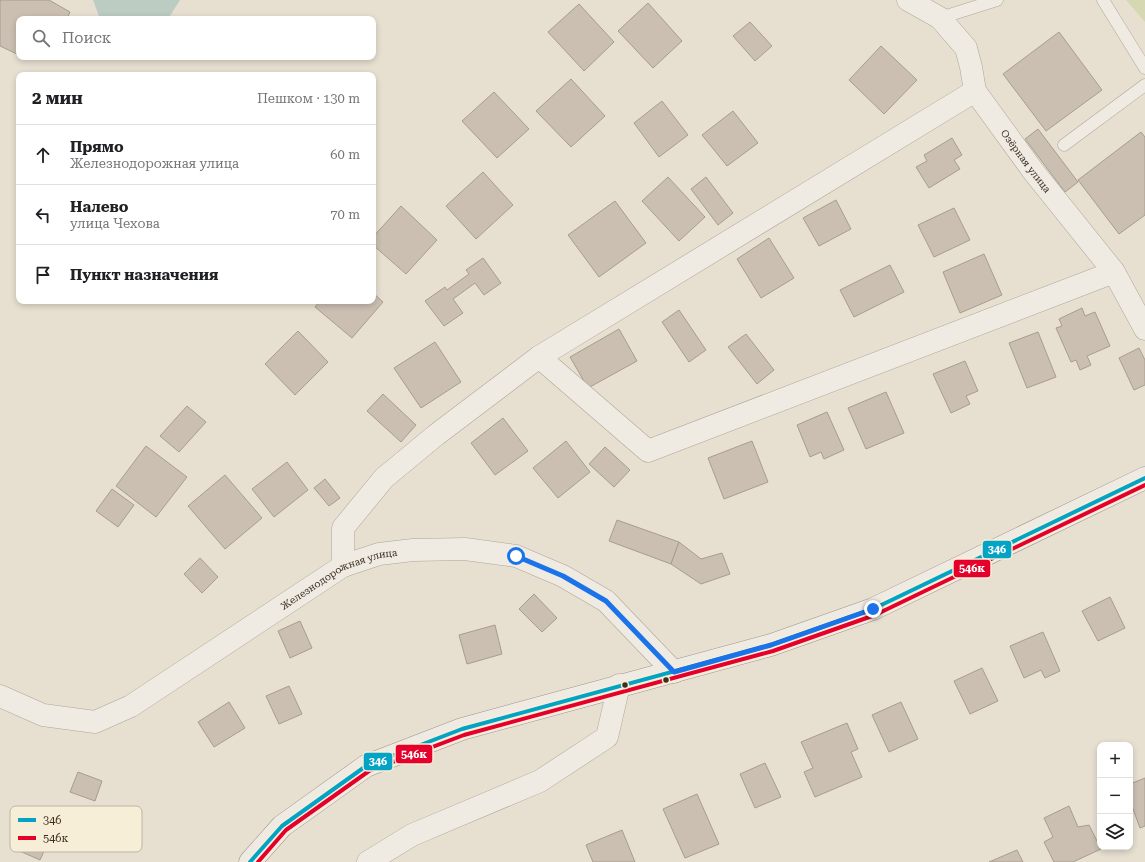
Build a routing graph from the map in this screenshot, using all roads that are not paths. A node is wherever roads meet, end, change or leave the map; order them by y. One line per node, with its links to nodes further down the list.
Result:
1 (908, 0): 4 (street, Озёрная улица)
2 (997, 0): 4 (lane)
3 (1108, 3): 5 (lane)
4 (940, 18): 7 (street, Озёрная улица)
5 (1145, 68)
6 (1145, 85): 8 (lane)
7 (975, 91): 9 (street, Озёрная улица); 11 (street)
8 (1064, 145)
9 (1114, 272): 10 (street, Озёрная улица); 11 (street)
10 (1145, 329)
11 (539, 357): 13 (street)
12 (1145, 478): 14 (street)
13 (343, 566): 14 (street, Железнодорожная улица); 16 (street, Железнодорожная улица)
14 (674, 672): 15 (street)
15 (619, 685): 17 (street); 18 (street)
16 (0, 696)
17 (250, 862)
18 (368, 862)

